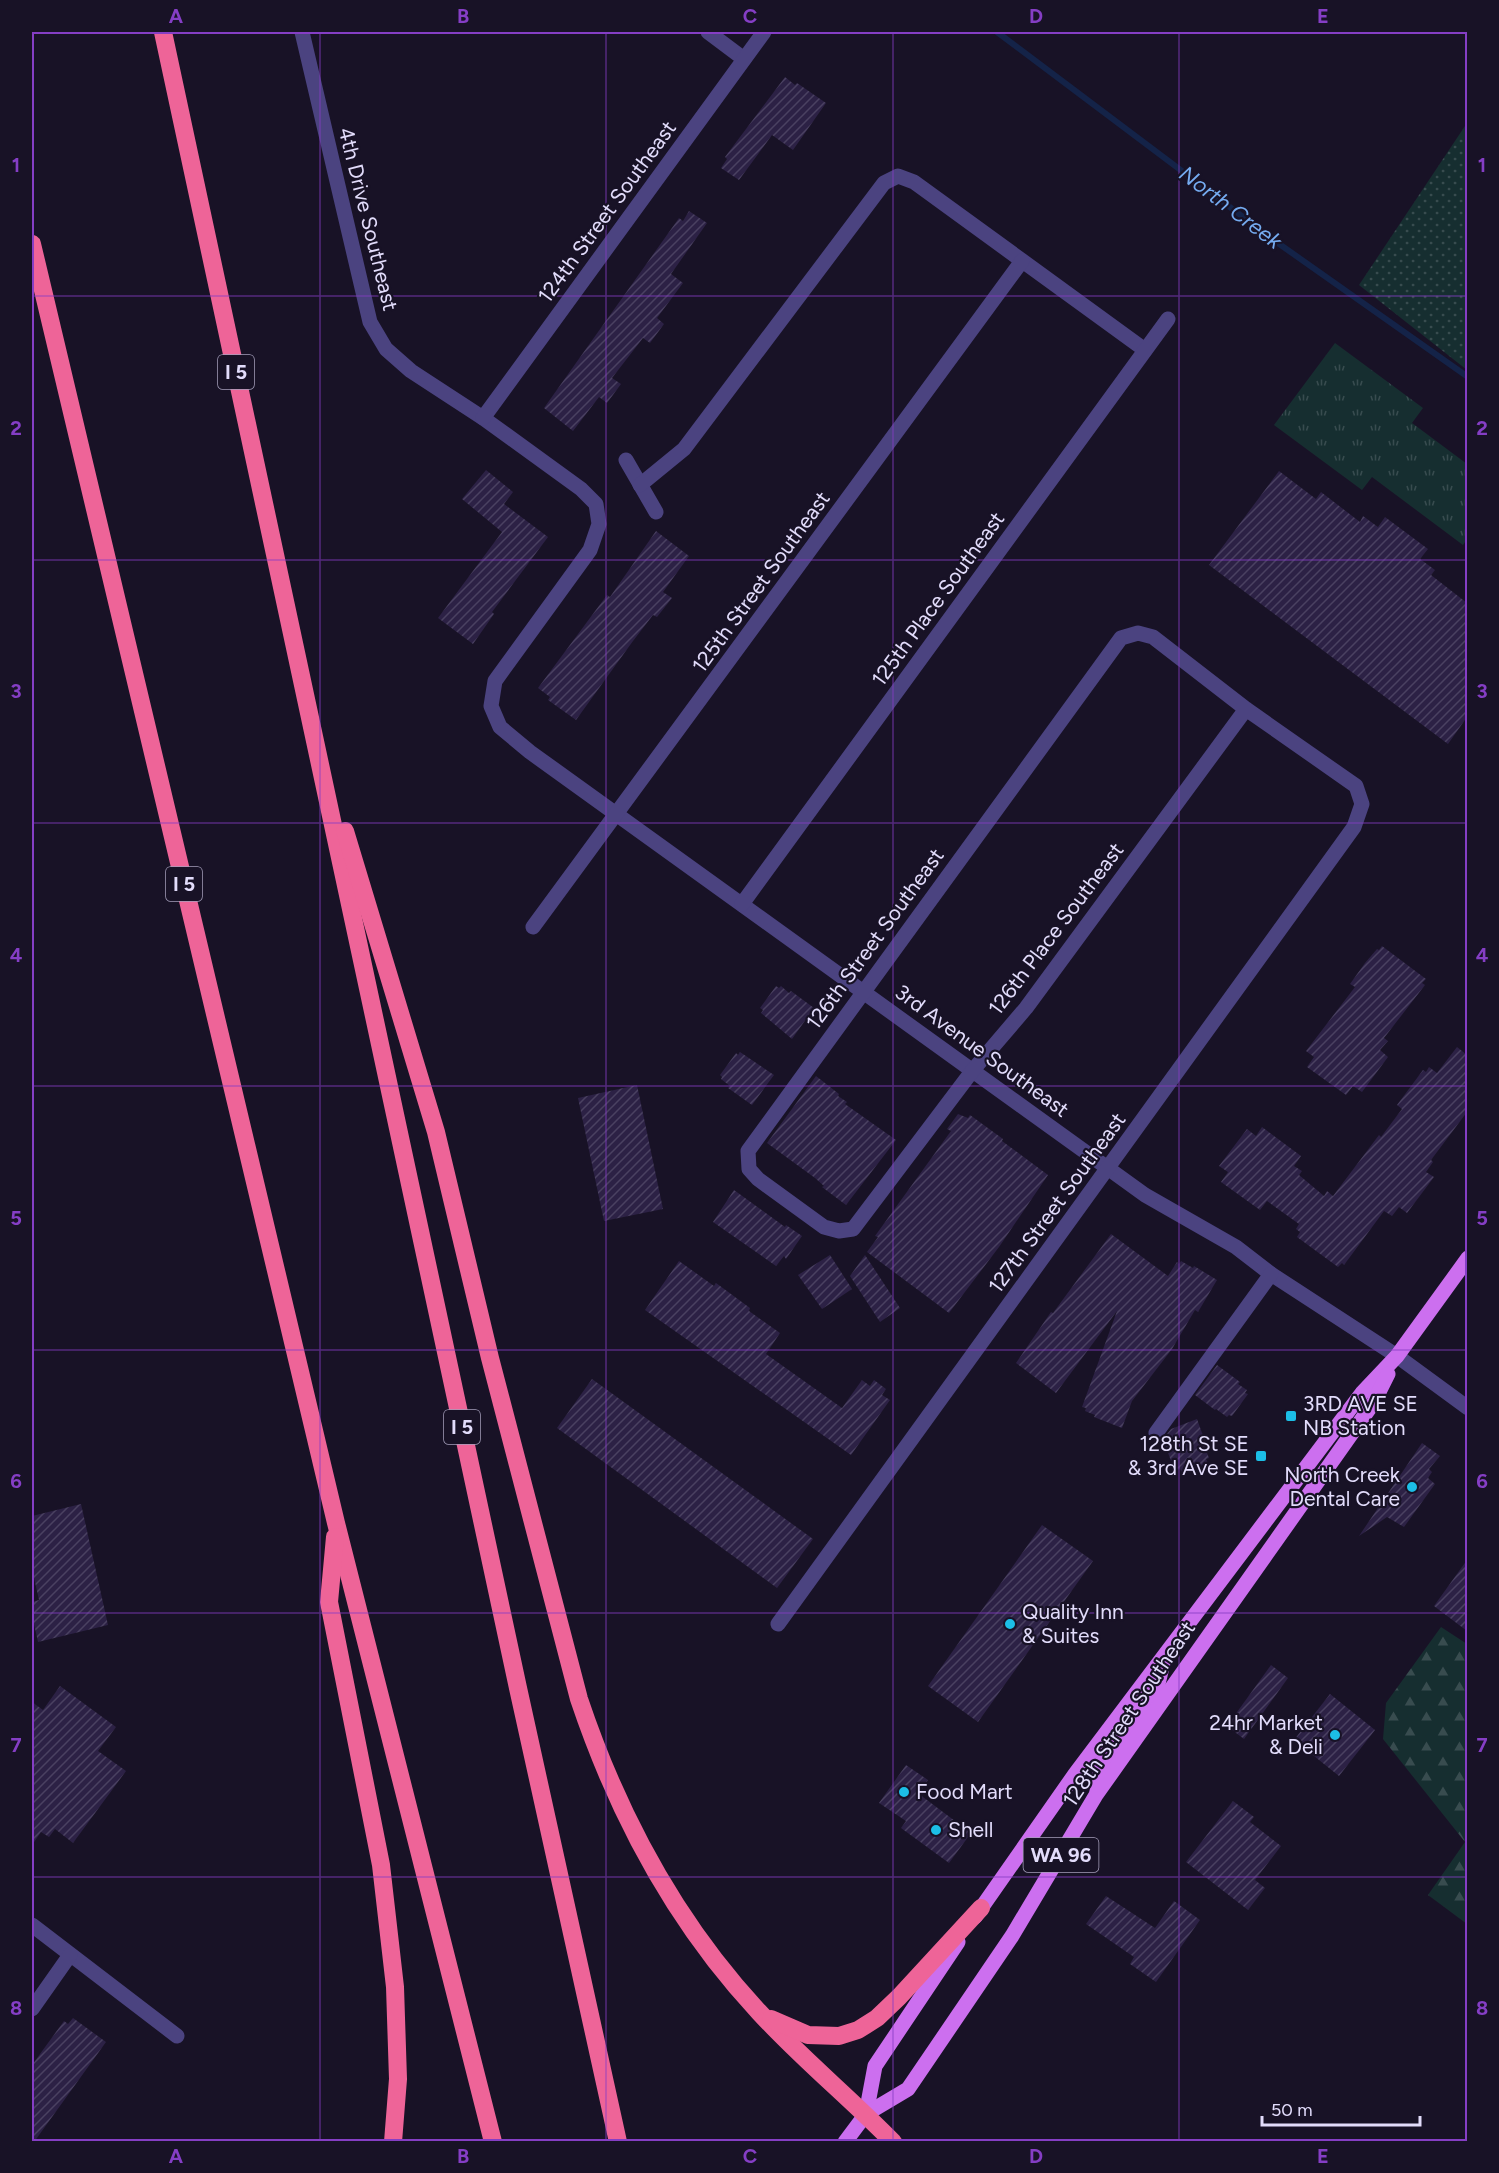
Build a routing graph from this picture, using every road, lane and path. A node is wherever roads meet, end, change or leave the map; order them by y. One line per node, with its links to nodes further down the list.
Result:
1 (163, 32): 16 (highway, I 5)
2 (302, 32): 10 (street, 4th Drive Southeast)
3 (708, 32): 5 (street)
4 (764, 32): 5 (street, 124th Street Southeast)
5 (744, 59): 10 (street, 124th Street Southeast)
6 (32, 244): 29 (highway, I 5)
7 (1022, 261): 9 (street); 12 (street); 17 (street, 125th Street Southeast)
8 (1168, 319): 9 (street, 125th Place Southeast)
9 (1145, 350): 18 (street, 125th Place Southeast)
10 (483, 418): 14 (street, 4th Drive Southeast)
11 (626, 460): 12 (street)
12 (640, 485): 13 (street)
13 (656, 512)
14 (491, 706): 17 (street, 3rd Avenue Southeast)
15 (1246, 709): 20 (street, 126th Street Southeast); 21 (street, 126th Place Southeast); 22 (street, 127th Street Southeast)
16 (309, 712): 37 (highway); 42 (highway, I 5)
17 (617, 814): 18 (street, 3rd Avenue Southeast); 19 (street, 125th Street Southeast)
18 (742, 904): 20 (street, 3rd Avenue Southeast)
19 (533, 927)
20 (863, 991): 21 (street, 3rd Avenue Southeast); 23 (street, 126th Street Southeast)
21 (973, 1070): 22 (street, 3rd Avenue Southeast); 23 (street, 126th Place Southeast)
22 (1109, 1169): 25 (street, 3rd Avenue Southeast); 30 (street, 127th Street Southeast)
23 (853, 1229)
24 (1467, 1258): 26 (main road, 128th Street Southeast / WA 96)
25 (1271, 1274): 26 (street, 3rd Avenue Southeast); 28 (street)
26 (1397, 1356): 27 (street, 3rd Avenue Southeast); 31 (main road, 128th Street Southeast / WA 96); 32 (main road, 128th Street Southeast / WA 96)
27 (1467, 1407)
28 (1156, 1433)
29 (336, 1523): 40 (highway); 41 (highway, I 5)
30 (778, 1624)
31 (1166, 1654): 32 (main road); 33 (main road, 128th Street Southeast / WA 96)
32 (1096, 1795): 39 (main road, 128th Street Southeast / WA 96)
33 (981, 1908): 37 (highway); 39 (main road, 128th Street Southeast / WA 96)
34 (32, 1925): 35 (street)
35 (70, 1954): 36 (street); 38 (street)
36 (32, 2009)
37 (759, 2013): 39 (highway)
38 (177, 2037)
39 (866, 2114): 43 (main road, 128th Street Southeast / WA 96); 44 (highway)
40 (393, 2142)
41 (493, 2142)
42 (618, 2142)
43 (845, 2142)
44 (893, 2142)

